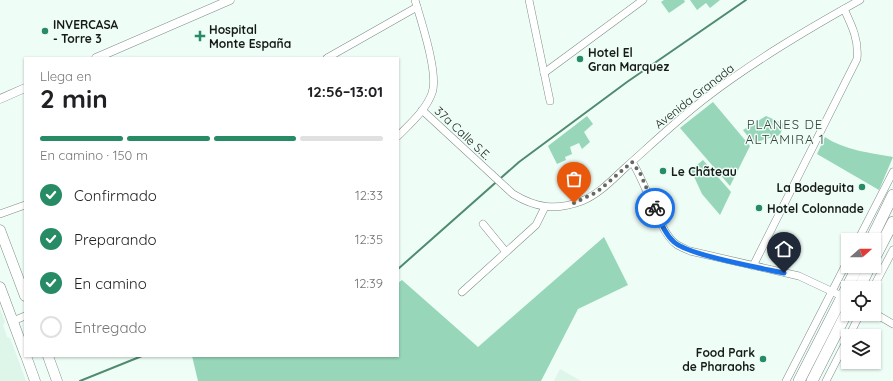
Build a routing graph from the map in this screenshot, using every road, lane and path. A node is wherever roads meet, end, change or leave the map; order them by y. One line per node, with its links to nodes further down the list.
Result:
1 (230, 0): 7 (street)
2 (529, 0): 9 (street)
3 (643, 0): 9 (street)
4 (860, 0): 6 (street, Avenida Granada)
5 (416, 4): 8 (street); 13 (street, 37a Calle S.E.)
6 (844, 9): 15 (street, Avenida Granada); 29 (street)
7 (98, 57)
8 (329, 57)
9 (544, 73): 12 (street)
10 (24, 88): 11 (street)
11 (0, 99)
12 (550, 101)
13 (422, 110): 14 (street); 19 (street, 37a Calle S.E.)
14 (399, 135)
15 (632, 162): 19 (street, Avenida Granada); 29 (street)
16 (893, 172): 24 (street)
17 (893, 195): 25 (highway)
18 (24, 206): 20 (street)
19 (545, 208): 28 (street)
20 (0, 214)
21 (893, 222): 26 (highway)
22 (483, 224): 28 (street)
23 (0, 230): 35 (main road)
24 (862, 233)
25 (874, 233)
26 (881, 245)
27 (893, 250): 31 (street)
28 (506, 252): 34 (street)
29 (753, 266): 33 (street)
30 (841, 273): 33 (street)
31 (877, 281)
32 (0, 287): 40 (main road)
33 (832, 291): 36 (street); 49 (street)
34 (462, 292)
35 (24, 293)
36 (841, 296)
37 (841, 307): 50 (highway)
38 (24, 316): 40 (street)
39 (881, 317): 42 (street)
40 (13, 321): 44 (main road)
41 (842, 321): 51 (highway)
42 (893, 324)
43 (841, 351): 52 (street)
44 (24, 352)
45 (26, 357): 47 (main road)
46 (48, 357): 48 (main road)
47 (35, 381)
48 (57, 381)
49 (786, 381)
50 (799, 381)
51 (812, 381)
52 (826, 381)

